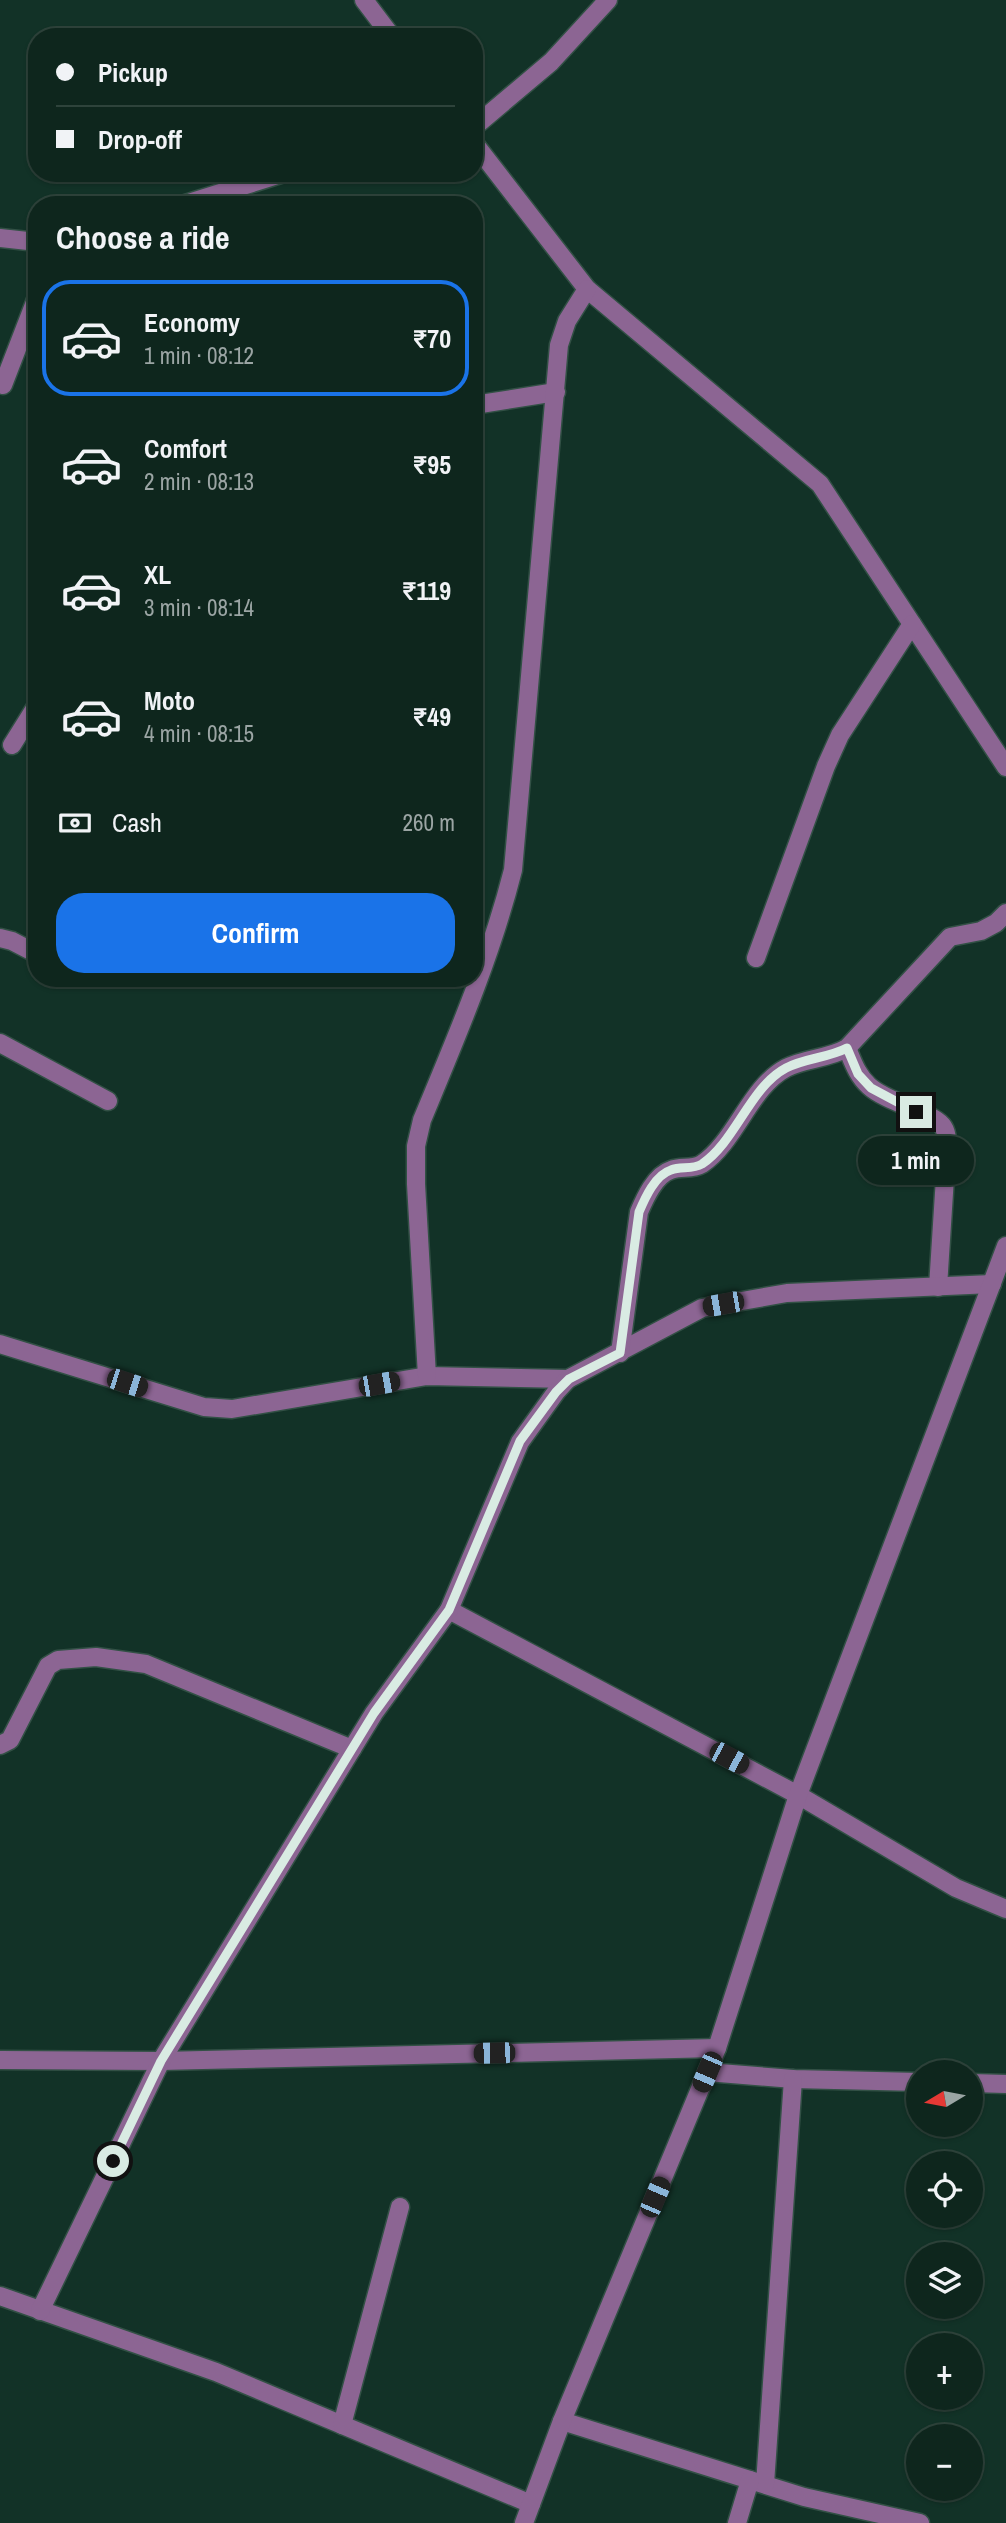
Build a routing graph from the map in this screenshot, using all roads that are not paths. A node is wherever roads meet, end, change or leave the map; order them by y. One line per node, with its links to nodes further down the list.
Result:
1 (364, 0): 3 (street)
2 (608, 0): 4 (street)
3 (385, 28)
4 (483, 119)
5 (483, 155): 10 (street)
6 (255, 182): 7 (street)
7 (211, 196)
8 (0, 238): 9 (street)
9 (28, 241)
10 (587, 289): 13 (street); 15 (street)
11 (28, 320): 12 (street)
12 (3, 385)
13 (556, 392): 14 (street); 23 (street)
14 (483, 404)
15 (912, 624): 18 (street); 22 (street)
16 (28, 719): 17 (street)
17 (12, 745)
18 (1006, 767)
19 (1006, 913): 26 (street)
20 (0, 938): 21 (street)
21 (28, 950)
22 (756, 958)
23 (483, 970)
24 (476, 987): 33 (street)
25 (0, 1043): 27 (street)
26 (847, 1048): 30 (street); 32 (street)
27 (108, 1101)
28 (1006, 1246): 29 (street)
29 (992, 1284): 30 (street); 38 (street)
30 (938, 1287): 32 (street)
31 (0, 1344): 33 (street)
32 (620, 1353): 34 (street)
33 (427, 1376): 34 (street)
34 (569, 1379): 35 (street)
35 (449, 1610): 37 (street); 38 (street)
36 (0, 1745): 37 (street)
37 (352, 1749): 42 (street)
38 (799, 1795): 39 (street); 40 (street)
39 (1006, 1909)
40 (716, 2048): 42 (street); 43 (street)
41 (0, 2060): 42 (street)
42 (161, 2061): 50 (street)
43 (707, 2072): 44 (street); 51 (street)
44 (793, 2079): 45 (street); 53 (street)
45 (906, 2082)
46 (984, 2083): 47 (street)
47 (1006, 2084)
48 (400, 2207): 52 (street)
49 (0, 2296): 50 (street)
50 (40, 2311): 52 (street)
51 (562, 2421): 53 (street); 54 (street)
52 (342, 2425): 54 (street)
53 (758, 2482): 56 (street); 57 (street)
54 (531, 2504): 55 (street)
55 (524, 2523)
56 (737, 2523)
57 (920, 2523)

